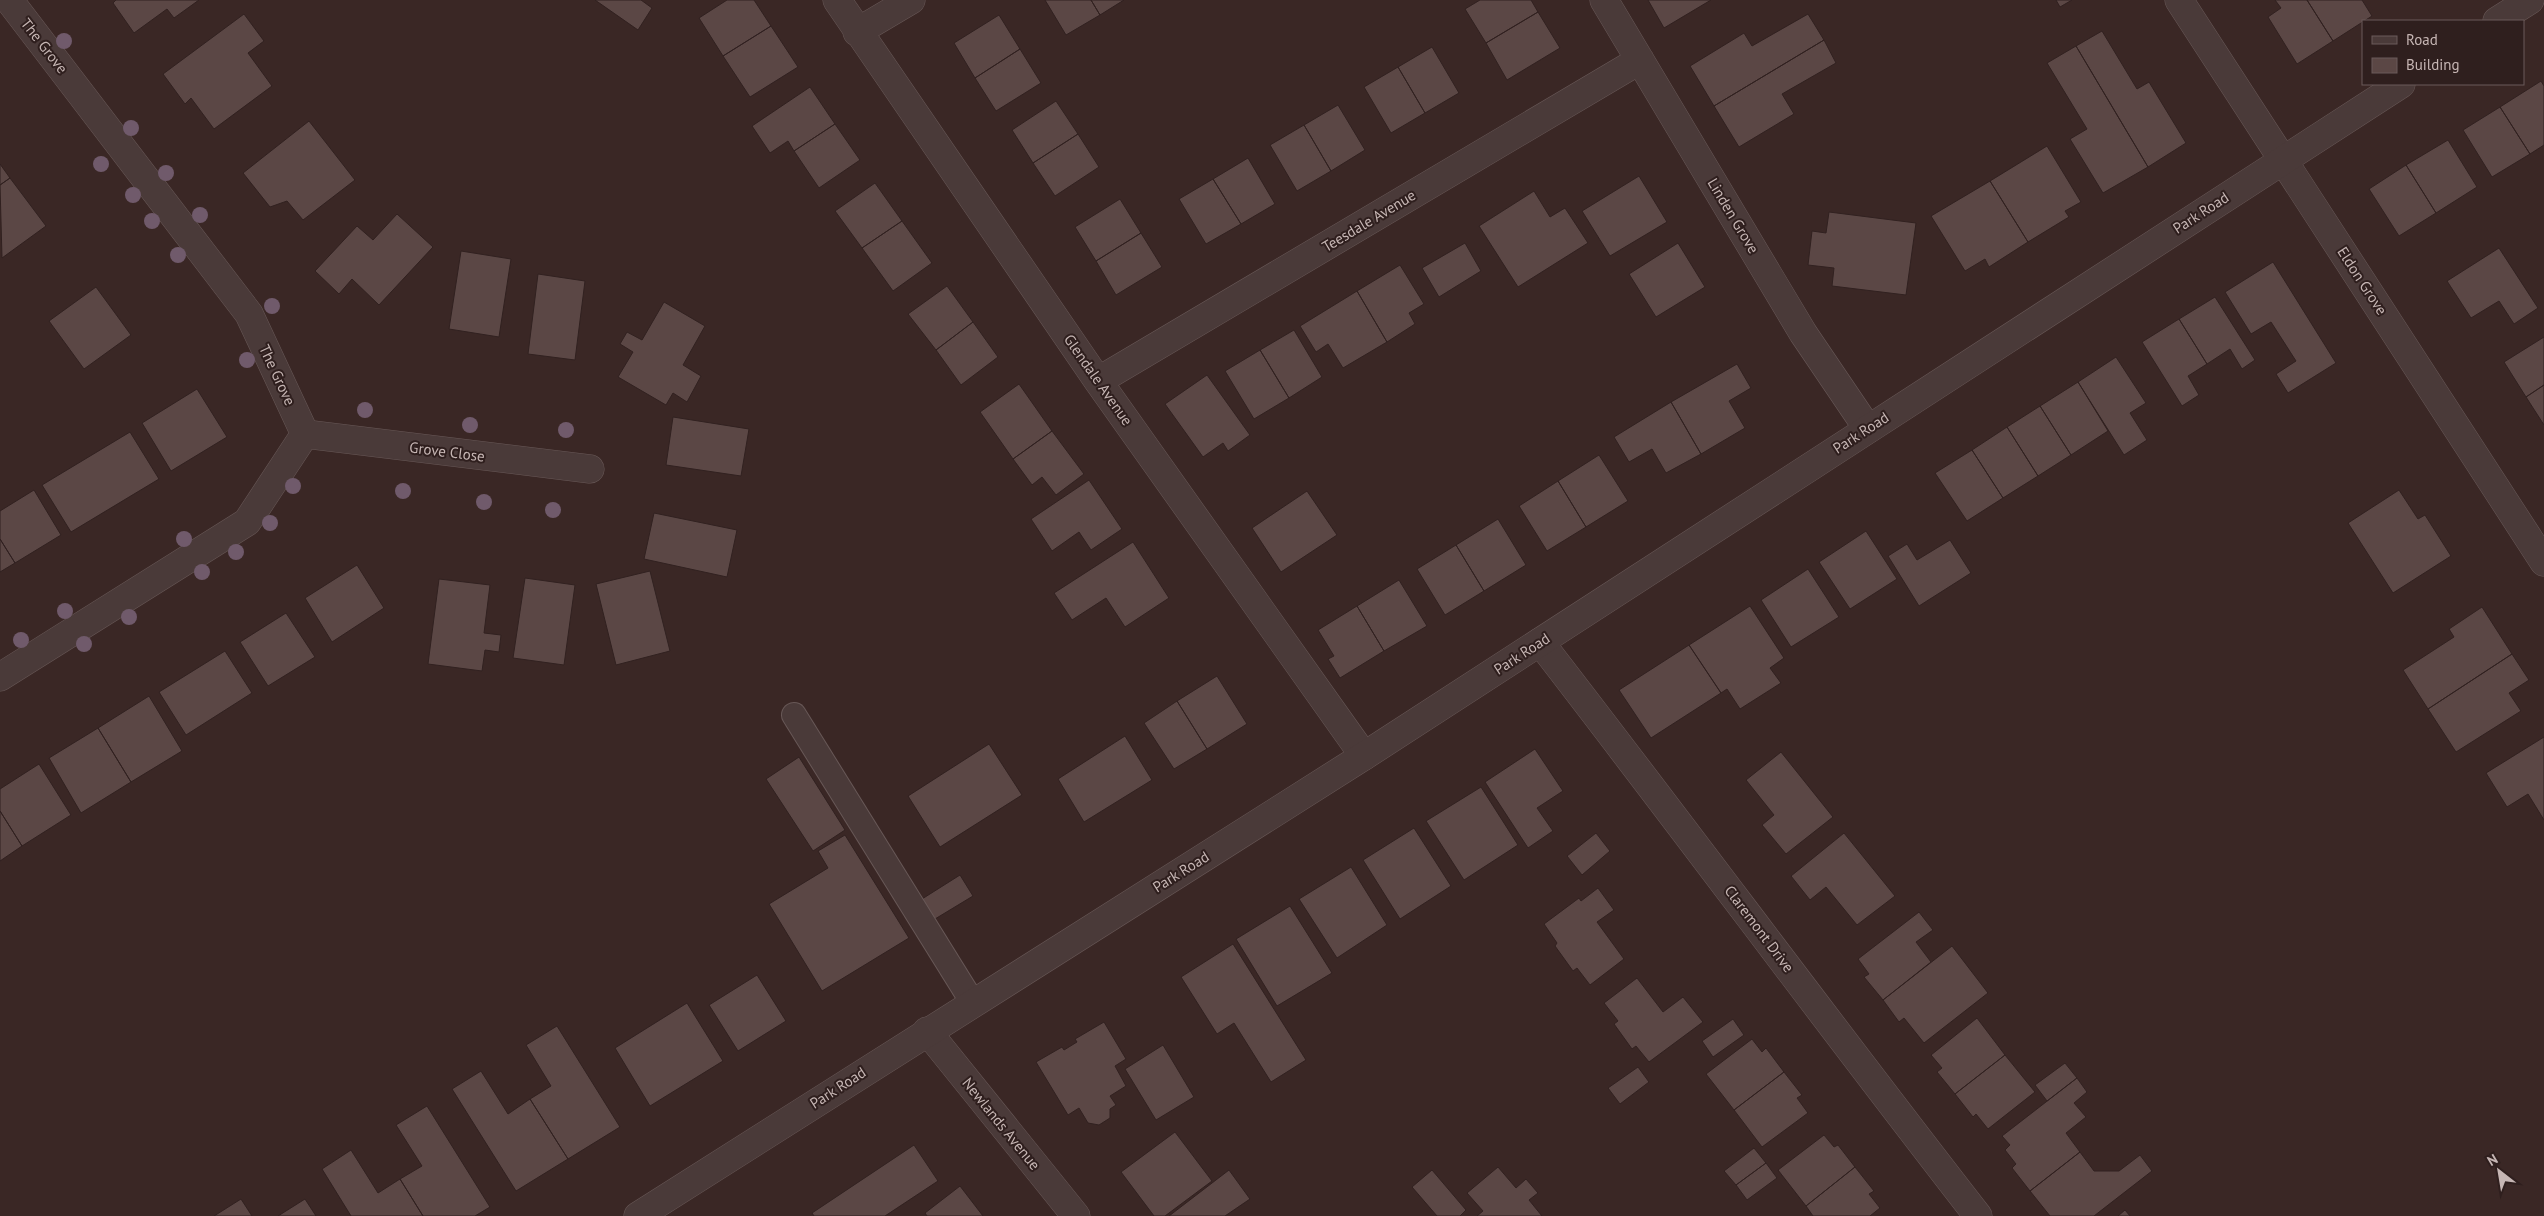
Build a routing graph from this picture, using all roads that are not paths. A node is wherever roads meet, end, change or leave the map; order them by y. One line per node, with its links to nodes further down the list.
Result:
1 (9, 0): 14 (street, The Grove)
2 (837, 0): 8 (street, Glendale Avenue)
3 (911, 0): 8 (street)
4 (1604, 0): 9 (street, Linden Grove)
5 (2179, 0): 11 (street, Eldon Grove)
6 (2530, 0): 7 (street)
7 (2499, 20)
8 (857, 32): 12 (street, Glendale Avenue)
9 (1640, 60): 12 (street, Teesdale Avenue); 13 (street, Linden Grove)
10 (2399, 85): 11 (street, Park Road)
11 (2284, 160): 13 (street, Park Road); 16 (street, Eldon Grove)
12 (1098, 381): 20 (street, Glendale Avenue)
13 (1868, 428): 17 (street, Park Road)
14 (305, 434): 15 (street, Grove Close); 18 (street)
15 (590, 469)
16 (2544, 562)
17 (1540, 642): 20 (street, Park Road); 25 (street, Claremont Drive)
18 (0, 677)
19 (794, 715): 21 (lane)
20 (1364, 756): 21 (street, Park Road)
21 (972, 1003): 22 (street, Park Road)
22 (927, 1031): 23 (street, Park Road); 24 (street, Newlands Avenue)
23 (638, 1216)
24 (1076, 1216)
25 (1978, 1216)

